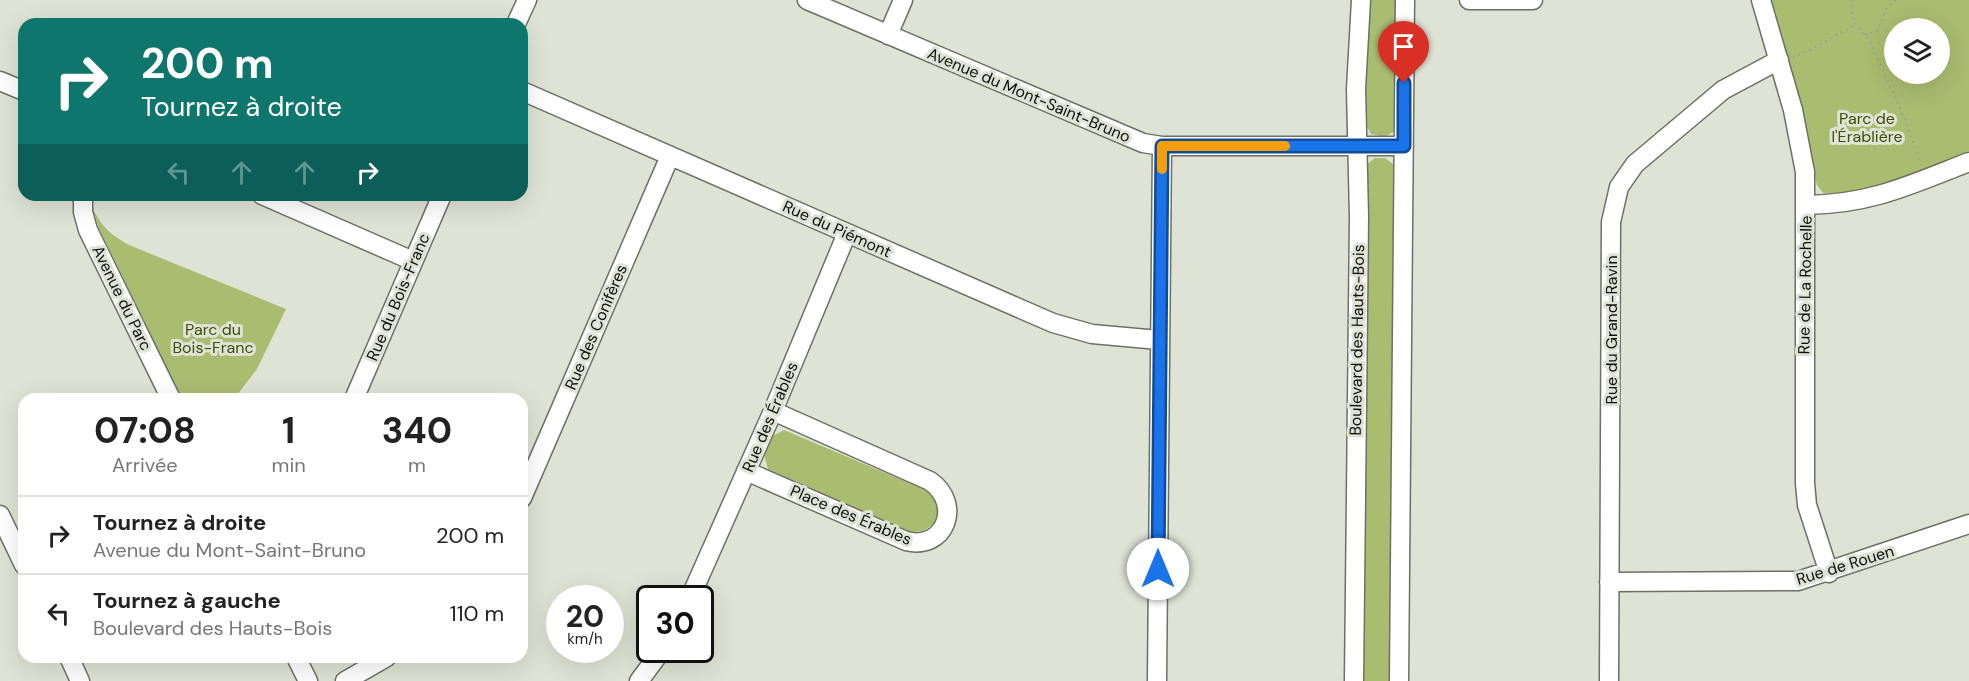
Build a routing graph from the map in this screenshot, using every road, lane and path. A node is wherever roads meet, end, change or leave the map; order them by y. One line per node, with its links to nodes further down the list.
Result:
1 (527, 0): 13 (street)
2 (807, 0): 15 (street, Avenue du Mont-Saint-Bruno)
3 (903, 0): 15 (street)
4 (1361, 0): 22 (street, Boulevard des Hauts-Bois)
5 (1405, 0): 23 (street)
6 (1469, 0): 7 (street)
7 (1533, 0)
8 (1761, 0): 17 (street, Rue de La Rochelle)
9 (1887, 0): 12 (path)
10 (1896, 0): 12 (path)
11 (1853, 1): 14 (path)
12 (1889, 5): 16 (path)
13 (519, 18)
14 (1855, 25): 16 (path); 17 (path)
15 (888, 35): 21 (street, Avenue du Mont-Saint-Bruno)
16 (1865, 35): 26 (path)
17 (1783, 59): 30 (street, Rue de La Rochelle); 43 (street, Rue du Grand-Ravin)
18 (0, 81): 19 (street)
19 (18, 88)
20 (528, 94): 24 (street, Rue du Piémont)
21 (1162, 146): 22 (street, Avenue du Mont-Saint-Bruno); 33 (street)
22 (1356, 146): 23 (street, Avenue du Mont-Saint-Bruno); 54 (street, Boulevard des Hauts-Bois)
23 (1404, 146): 55 (street)
24 (670, 156): 31 (street, Rue du Piémont); 38 (street, Rue des Conifères)
25 (1969, 162): 30 (street)
26 (1923, 169)
27 (83, 201): 34 (street, Avenue du Parc)
28 (276, 201): 32 (street)
29 (439, 201): 32 (street, Rue du Bois-Franc)
30 (1807, 205): 42 (street, Rue de La Rochelle)
31 (847, 233): 33 (street, Rue du Piémont); 36 (street, Rue des Érables)
32 (413, 261): 35 (street, Rue du Bois-Franc)
33 (1159, 340): 53 (street)
34 (168, 393)
35 (357, 393)
36 (773, 411): 37 (street, Rue des Érables); 37 (street, Place des Érables)
37 (747, 471): 44 (street, Rue des Érables)
38 (528, 484)
39 (0, 515): 41 (street)
40 (1969, 524): 42 (street, Rue de Rouen)
41 (18, 552)
42 (1829, 573): 43 (street, Rue de Rouen)
43 (1609, 582): 56 (street, Rue du Grand-Ravin)
44 (696, 585)
45 (72, 663): 49 (street)
46 (299, 663): 50 (street)
47 (376, 663): 51 (street)
48 (652, 663): 52 (street)
49 (81, 681)
50 (308, 681)
51 (345, 681)
52 (639, 681)
53 (1157, 681)
54 (1354, 681)
55 (1399, 681)
56 (1609, 681)

